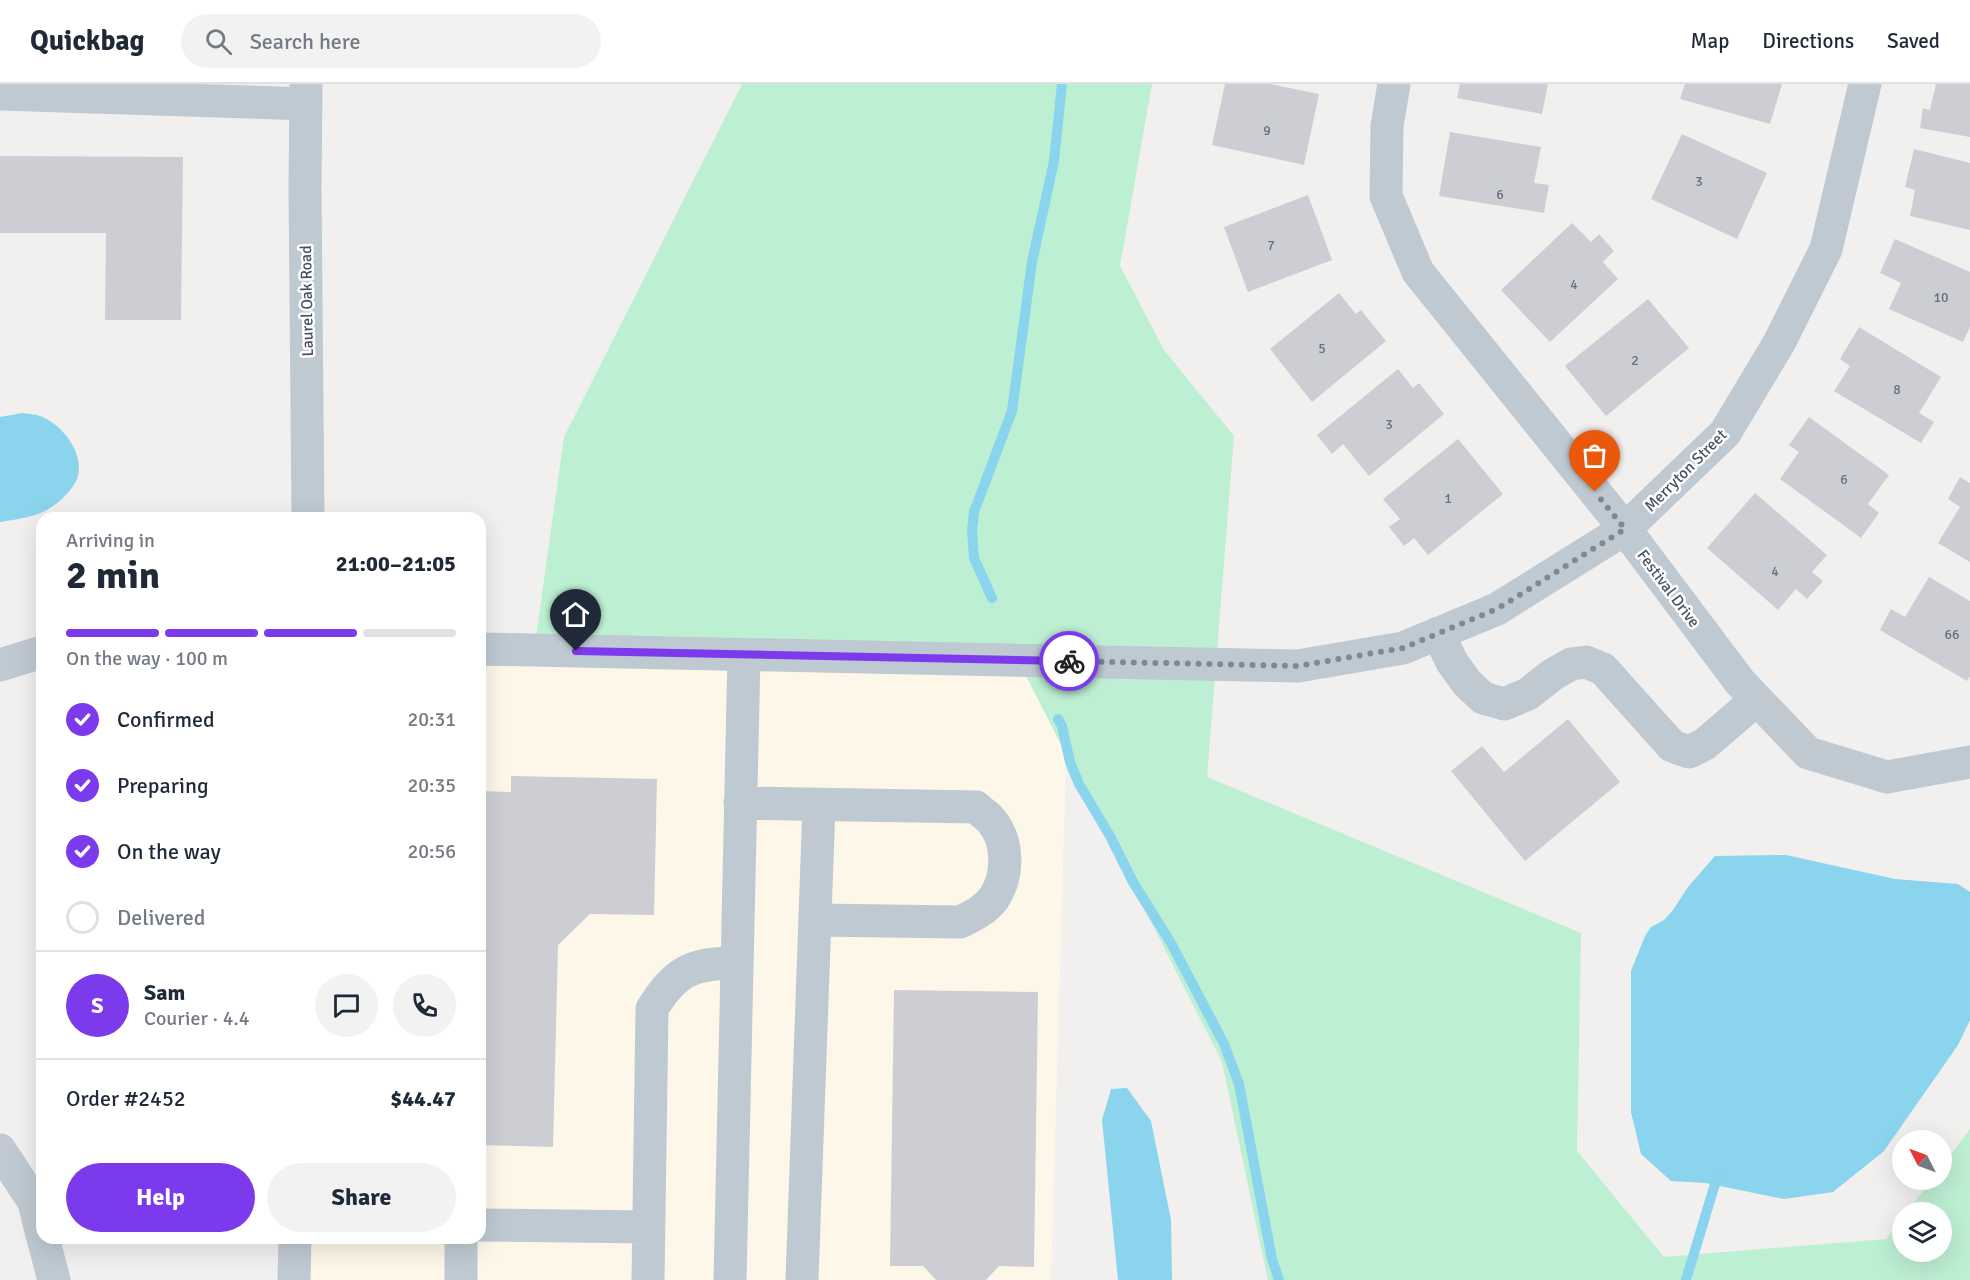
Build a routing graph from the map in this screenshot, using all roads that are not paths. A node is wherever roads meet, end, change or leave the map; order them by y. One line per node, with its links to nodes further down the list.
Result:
1 (1394, 84): 7 (street, Festival Drive)
2 (1865, 84): 7 (street, Merryton Street)
3 (161, 91): 4 (street); 5 (street)
4 (0, 94)
5 (306, 94): 6 (street, Laurel Oak Road)
6 (308, 512)
7 (1625, 529): 8 (street, Merryton Street); 13 (street, Festival Drive)
8 (1438, 633): 11 (street, Merryton Street); 13 (street)
9 (486, 650): 11 (street, Merryton Street)
10 (36, 654): 12 (street)
11 (744, 655): 15 (street)
12 (0, 665)
13 (1756, 700): 14 (street, Festival Drive)
14 (1970, 762)
15 (740, 803): 16 (street); 18 (street)
16 (819, 805): 17 (street); 17 (street)
17 (815, 920): 31 (street)
18 (737, 963): 22 (street); 30 (street)
19 (0, 1150): 20 (street)
20 (36, 1210)
21 (486, 1225): 22 (street)
22 (648, 1227): 29 (street)
23 (44, 1244): 26 (street)
24 (295, 1244): 27 (street)
25 (461, 1244): 28 (street)
26 (54, 1280)
27 (294, 1280)
28 (461, 1280)
29 (648, 1280)
30 (730, 1280)
31 (802, 1280)

